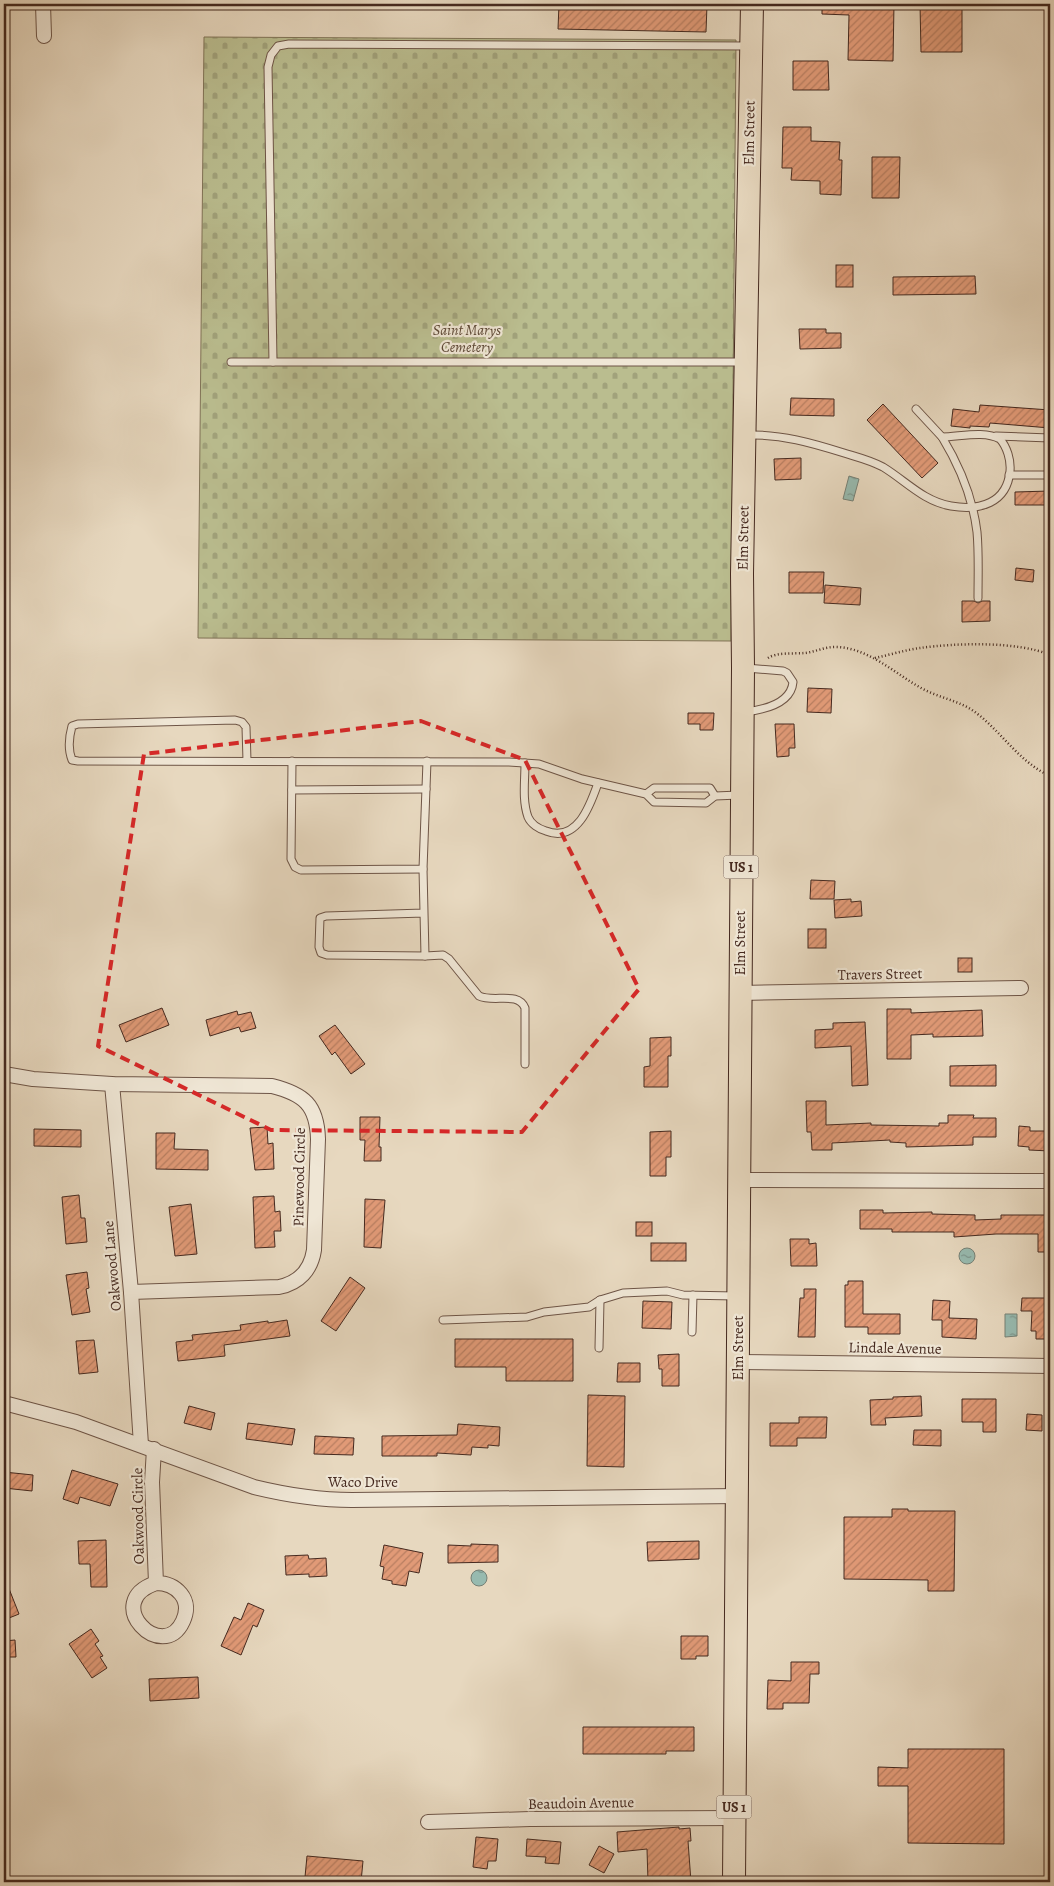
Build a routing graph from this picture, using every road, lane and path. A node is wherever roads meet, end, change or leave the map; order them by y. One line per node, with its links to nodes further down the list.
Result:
1 (44, 4): 3 (street)
2 (752, 4): 4 (main road, Elm Street / US 1)
3 (44, 36)
4 (751, 46): 6 (lane); 7 (main road, Elm Street / US 1)
5 (231, 362): 6 (lane)
6 (273, 362): 7 (lane)
7 (745, 362): 9 (main road, Elm Street / US 1)
8 (916, 409): 11 (lane)
9 (744, 434): 15 (lane); 19 (main road, Elm Street / US 1)
10 (992, 436): 11 (lane); 12 (lane); 13 (lane)
11 (942, 437): 15 (lane)
12 (1050, 438)
13 (1009, 475): 14 (lane); 15 (lane)
14 (1050, 475)
15 (972, 508): 16 (lane)
16 (978, 598)
17 (1050, 656): 18 (path)
18 (874, 658): 19 (path); 25 (path)
19 (752, 668): 20 (main road, Elm Street / US 1); 20 (lane)
20 (742, 713): 30 (main road, Elm Street / US 1)
21 (247, 761): 21 (lane); 22 (lane)
22 (292, 761): 23 (lane); 28 (lane)
23 (427, 762): 24 (lane); 27 (lane)
24 (525, 763): 26 (lane); 26 (lane)
25 (1050, 776)
26 (598, 783): 29 (lane)
27 (426, 789): 28 (lane); 32 (lane)
28 (292, 790): 32 (lane)
29 (646, 794): 31 (lane); 31 (lane)
30 (741, 795): 31 (lane); 36 (main road, Elm Street / US 1)
31 (715, 796)
32 (424, 869): 33 (lane)
33 (424, 914): 34 (lane); 34 (lane)
34 (425, 956): 37 (lane)
35 (1021, 988): 36 (street, Travers Street)
36 (740, 993): 40 (main road, Elm Street / US 1)
37 (525, 1064)
38 (4, 1074): 39 (street, Pinewood Circle)
39 (112, 1084): 42 (street, Oakwood Lane); 42 (street, Pinewood Circle)
40 (739, 1180): 41 (street); 44 (main road, Elm Street / US 1)
41 (1050, 1181)
42 (131, 1292): 52 (street, Oakwood Lane)
43 (693, 1295): 44 (lane); 45 (lane); 47 (lane)
44 (739, 1296): 49 (main road, Elm Street / US 1)
45 (600, 1300): 46 (lane); 48 (lane)
46 (443, 1320)
47 (692, 1332)
48 (599, 1348)
49 (738, 1362): 50 (street, Lindale Avenue); 53 (main road, Elm Street / US 1)
50 (1050, 1366)
51 (4, 1403): 52 (street, Waco Drive)
52 (148, 1447): 53 (street, Waco Drive); 54 (street, Oakwood Circle)
53 (738, 1496): 55 (main road, Elm Street / US 1)
54 (156, 1583)
55 (734, 1818): 56 (street, Beaudoin Avenue); 57 (main road, Elm Street / US 1)
56 (428, 1822)
57 (734, 1882)

